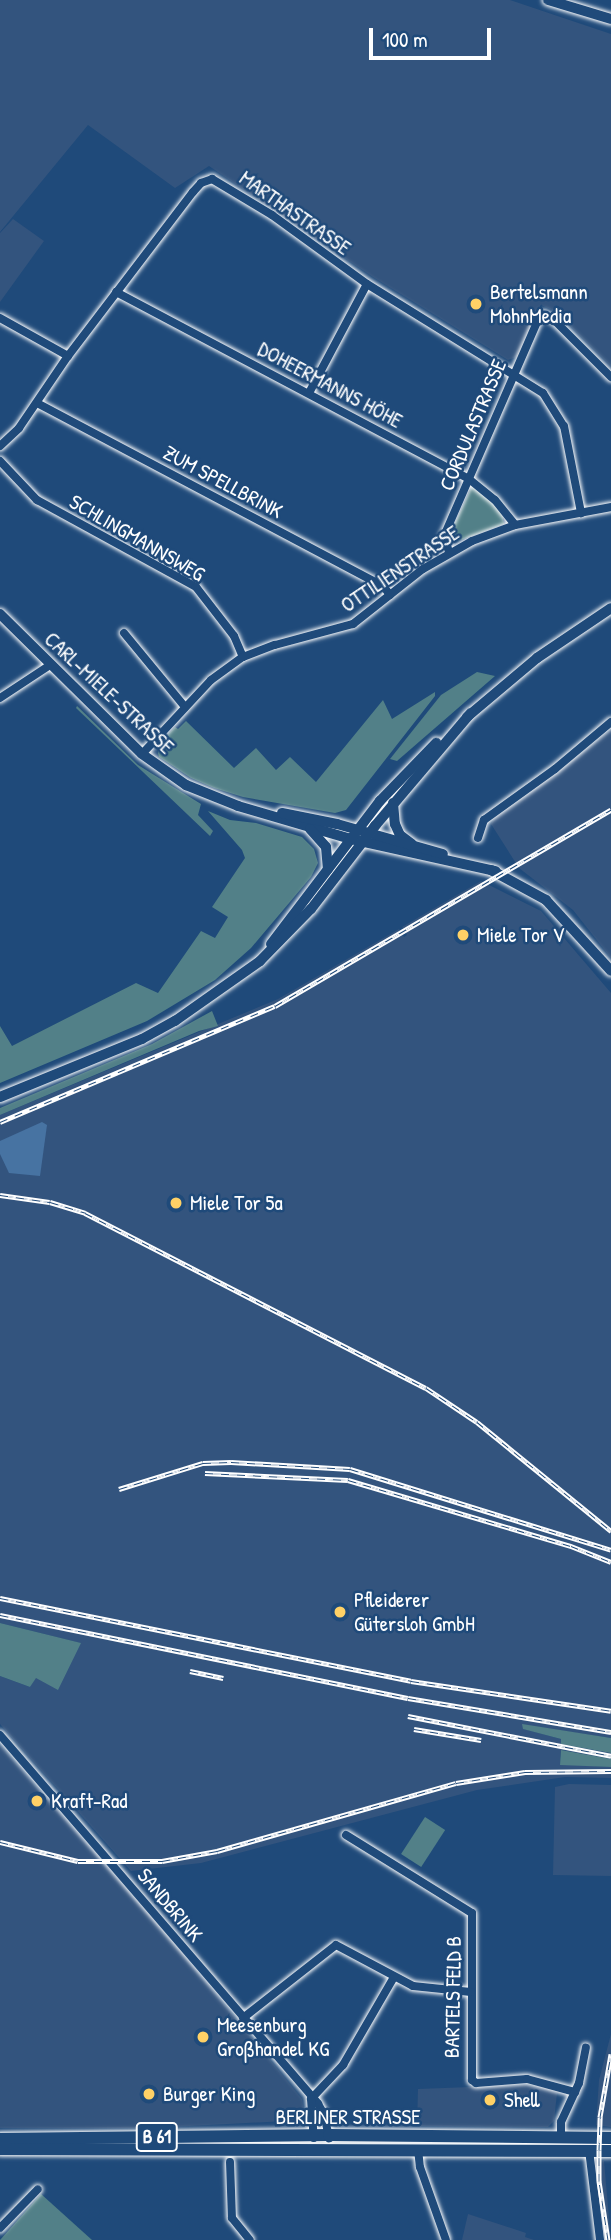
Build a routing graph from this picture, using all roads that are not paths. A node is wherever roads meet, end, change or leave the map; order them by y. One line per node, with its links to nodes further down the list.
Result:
1 (548, 0): 2 (main road)
2 (611, 19)
3 (367, 284): 4 (street, MARTHASTRASSE); 7 (street, MARTHASTRASSE); 9 (street)
4 (116, 292): 6 (street); 9 (street, DOHEERMANNS HÖHE)
5 (0, 318): 6 (street)
6 (68, 356): 10 (street)
7 (515, 374): 8 (street, CORDULASTRASSE); 13 (street, CORDULASTRASSE); 15 (street, MARTHASTRASSE)
8 (611, 377)
9 (309, 393): 13 (street, DOHEERMANNS HÖHE)
10 (37, 403): 11 (street); 18 (street, ZUM SPELLBRINK)
11 (0, 446)
12 (0, 461): 22 (street, SCHLINGMANNSWEG)
13 (469, 479): 16 (street, DOHEERMANNS HÖHE); 17 (street, CORDULASTRASSE)
14 (611, 507): 15 (street, OTTILIENSTRASSE)
15 (581, 513): 16 (street, OTTILIENSTRASSE)
16 (515, 525): 17 (street, OTTILIENSTRASSE)
17 (449, 552): 18 (street, OTTILIENSTRASSE)
18 (390, 595): 22 (street, OTTILIENSTRASSE)
19 (611, 608): 26 (main road)
20 (0, 614): 23 (main road, CARL-MIELE-STRASSE)
21 (124, 633): 25 (street)
22 (243, 657): 25 (street, OTTILIENSTRASSE)
23 (50, 665): 24 (street); 28 (main road, CARL-MIELE-STRASSE)
24 (0, 698)
25 (185, 707): 28 (street, OTTILIENSTRASSE)
26 (471, 713): 29 (main road); 32 (main road)
27 (611, 722): 33 (street)
28 (142, 754): 30 (main road, CARL-MIELE-STRASSE)
29 (393, 803): 32 (main road); 34 (main road)
30 (238, 806): 31 (main road, CARL-MIELE-STRASSE); 32 (main road, CARL-MIELE-STRASSE)
31 (308, 827): 32 (main road, CARL-MIELE-STRASSE); 35 (main road)
32 (360, 836): 34 (main road, CARL-MIELE-STRASSE); 35 (main road); 36 (main road, CARL-MIELE-STRASSE); 37 (main road)
33 (478, 838)
34 (421, 848): 36 (main road, CARL-MIELE-STRASSE)
35 (328, 869): 37 (main road)
36 (495, 871): 38 (main road, CARL-MIELE-STRASSE)
37 (260, 961): 40 (main road)
38 (607, 968): 39 (main road, CARL-MIELE-STRASSE)
39 (611, 982)
40 (0, 1097)
41 (0, 1735): 45 (street, SANDBRINK)
42 (346, 1835): 44 (street, BARTELS FELD B)
43 (394, 1977): 44 (street); 45 (street); 48 (street)
44 (471, 1992): 47 (street, BARTELS FELD B)
45 (243, 2018): 48 (street, SANDBRINK)
46 (586, 2048): 47 (street)
47 (575, 2092): 49 (street)
48 (311, 2099): 52 (street, SANDBRINK); 53 (street)
49 (561, 2138): 50 (main road, BERLINER STRASSE / B 61); 52 (main road, BERLINER STRASSE / B 61)
50 (611, 2138)
51 (0, 2139): 53 (main road, BERLINER STRASSE / B 61)
52 (329, 2141): 53 (main road, BERLINER STRASSE / B 61); 55 (main road, BERLINER STRASSE / B 61)
53 (314, 2142): 54 (main road, BERLINER STRASSE / B 61)
54 (0, 2148)
55 (418, 2149): 56 (main road, BERLINER STRASSE / B 61); 62 (street)
56 (589, 2150): 57 (main road, BERLINER STRASSE / B 61); 63 (street)
57 (611, 2151)
58 (230, 2162): 61 (street)
59 (38, 2189): 60 (street)
60 (0, 2228)
61 (250, 2240)
62 (446, 2240)
63 (600, 2240)

